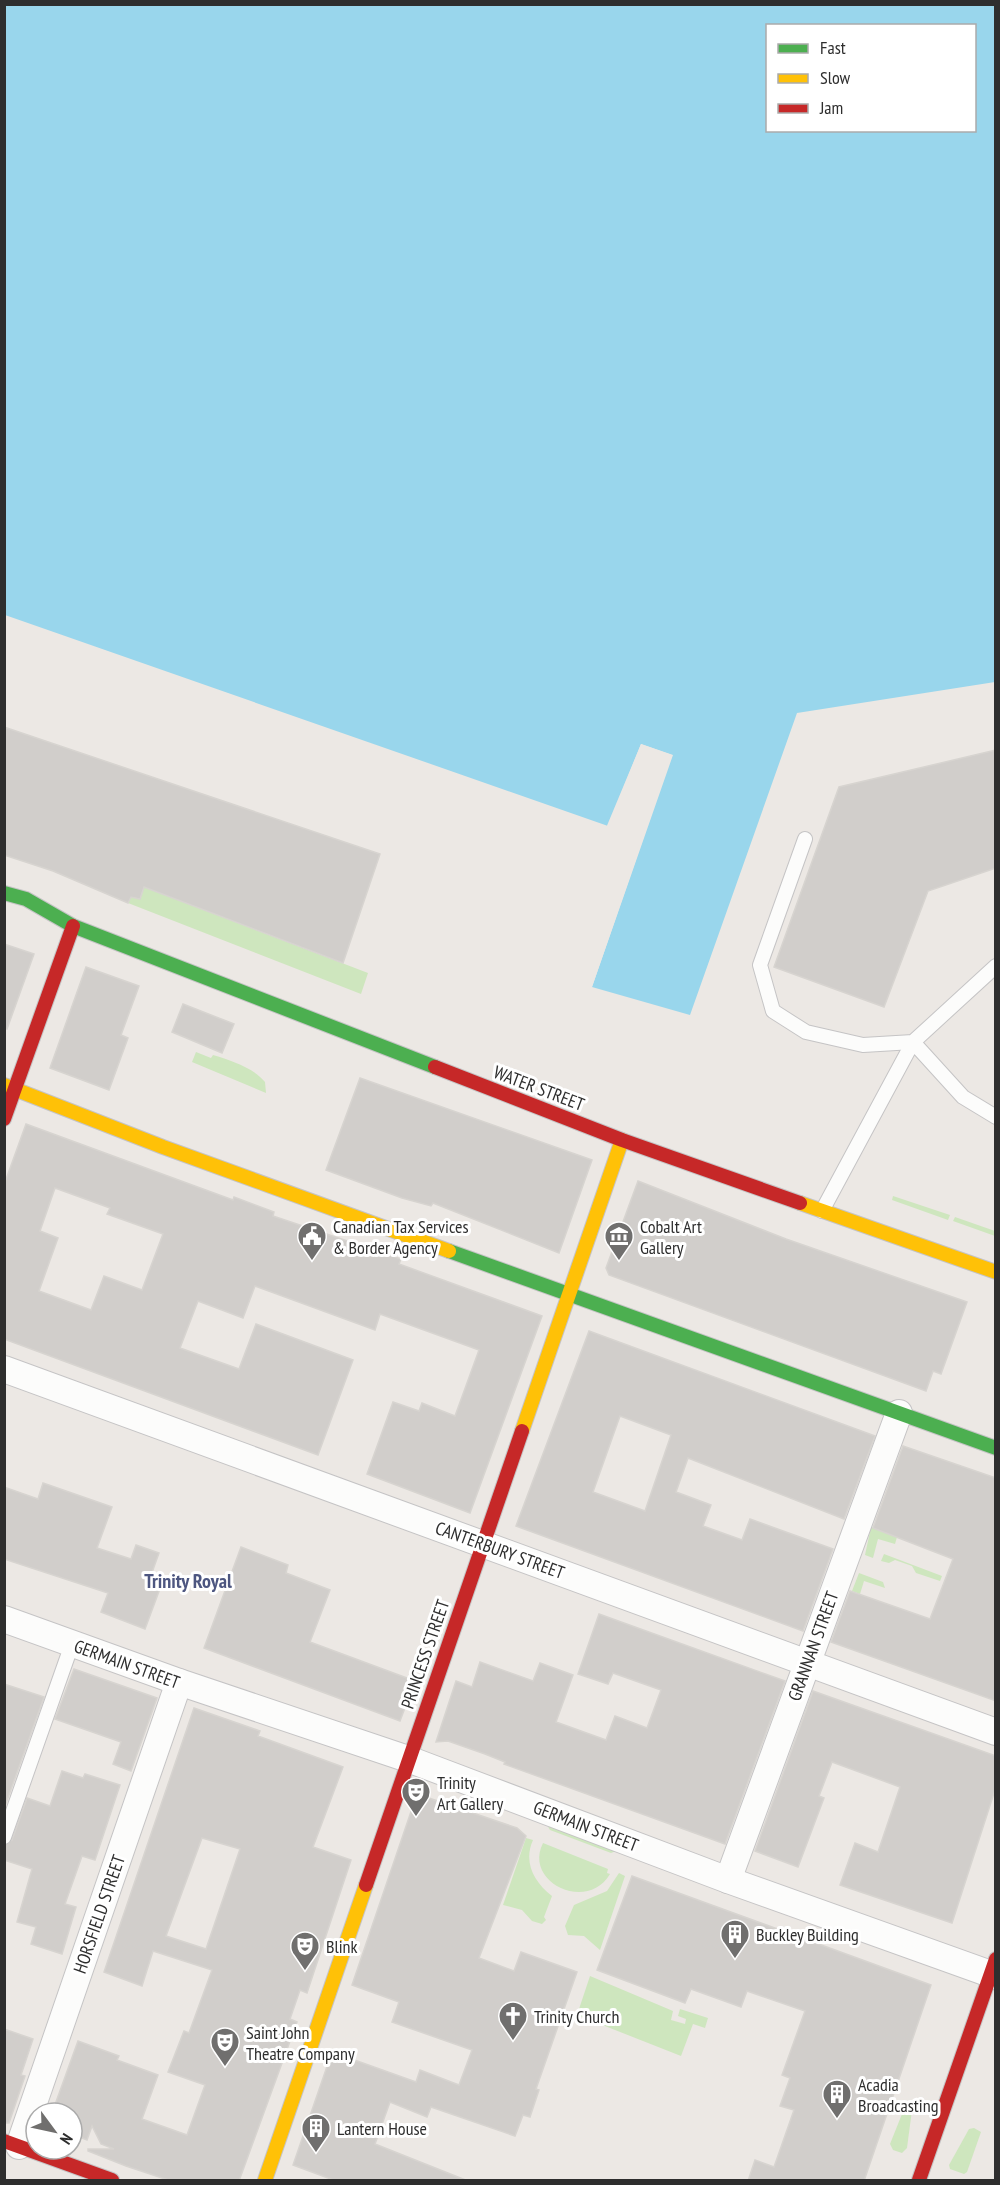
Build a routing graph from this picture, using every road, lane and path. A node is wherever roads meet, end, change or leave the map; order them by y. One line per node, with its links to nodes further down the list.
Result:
1 (805, 839): 6 (lane)
2 (4, 892): 4 (street, WATER STREET)
3 (28, 919): 4 (street, WATER STREET)
4 (73, 926): 7 (street); 10 (street, WATER STREET)
5 (996, 966): 6 (lane)
6 (913, 1042): 8 (lane); 11 (lane)
7 (10, 1087): 9 (street); 13 (street)
8 (996, 1117)
9 (4, 1119)
10 (622, 1140): 11 (street, WATER STREET); 13 (street, PRINCESS STREET)
11 (822, 1211): 12 (street, WATER STREET)
12 (996, 1272)
13 (569, 1294): 15 (street); 17 (street, PRINCESS STREET)
14 (4, 1369): 17 (street, CANTERBURY STREET)
15 (899, 1413): 16 (street); 20 (street, GRANNAN STREET)
16 (996, 1448)
17 (483, 1544): 20 (street, CANTERBURY STREET); 23 (street, PRINCESS STREET)
18 (4, 1619): 19 (street, GERMAIN STREET)
19 (72, 1644): 21 (street, GERMAIN STREET); 24 (lane)
20 (807, 1663): 22 (street, CANTERBURY STREET); 25 (street, GRANNAN STREET)
21 (178, 1682): 23 (street, GERMAIN STREET); 27 (street, HORSFIELD STREET)
22 (996, 1732)
23 (408, 1759): 25 (street, GERMAIN STREET); 29 (street, PRINCESS STREET)
24 (4, 1837)
25 (728, 1880): 26 (street, GERMAIN STREET)
26 (994, 1970): 30 (street)
27 (12, 2144): 28 (street)
28 (112, 2181)
29 (265, 2181)
30 (919, 2181)

